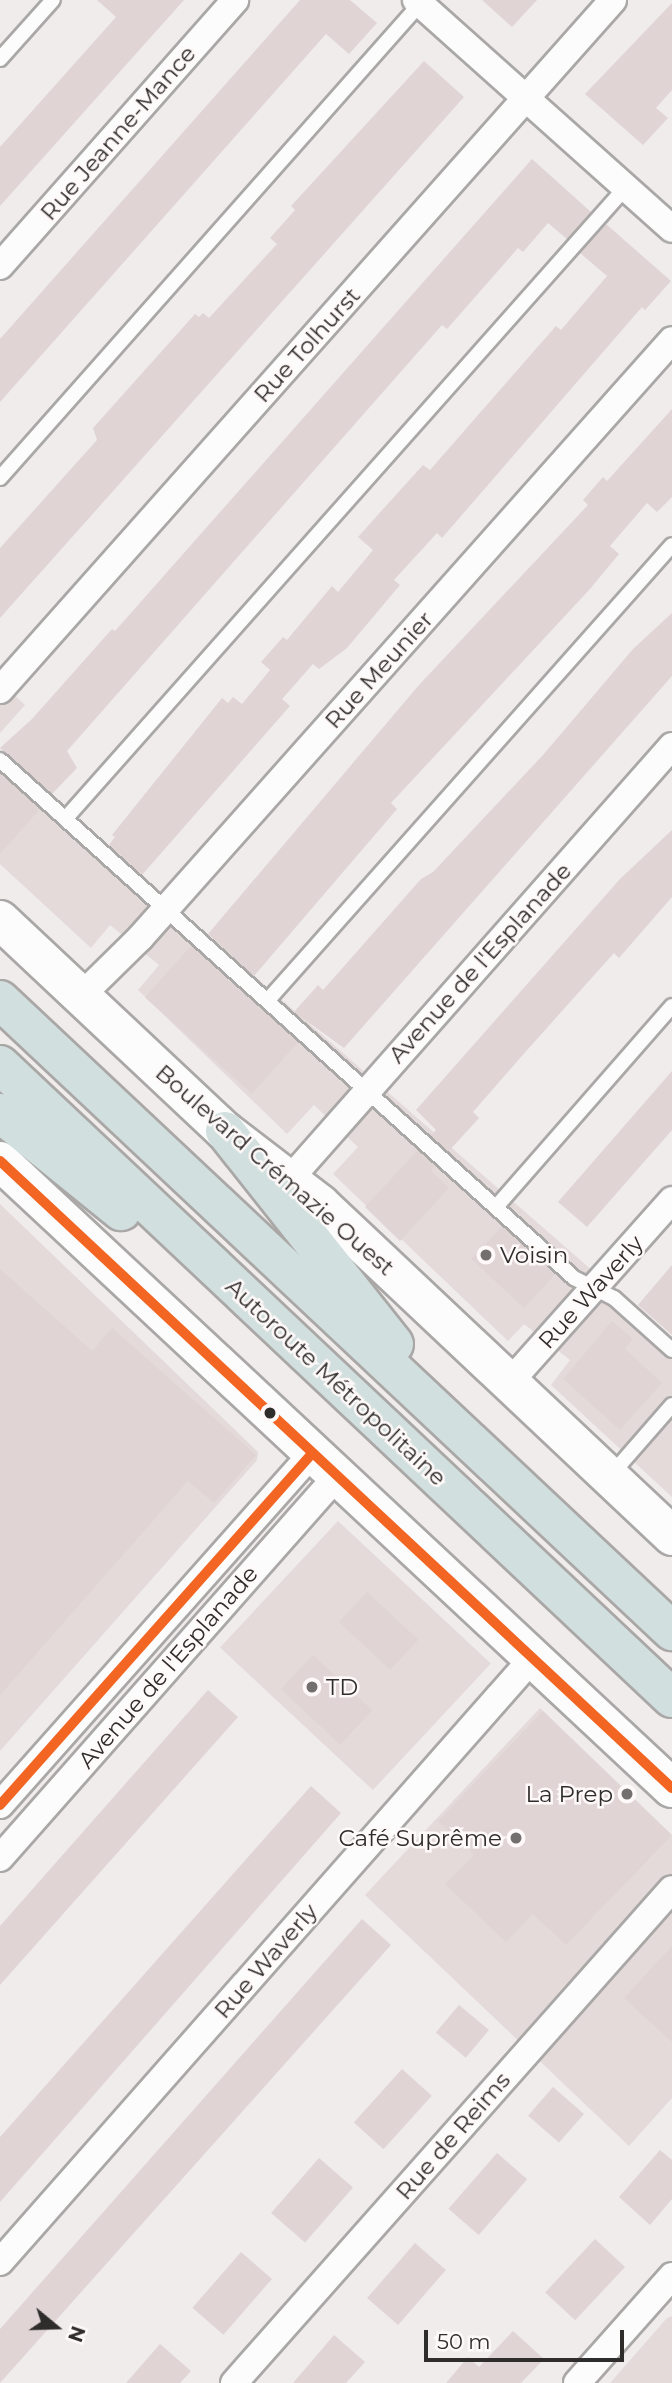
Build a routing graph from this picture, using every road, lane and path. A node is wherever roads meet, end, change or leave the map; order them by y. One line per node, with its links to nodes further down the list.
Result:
1 (52, 0): 5 (lane)
2 (235, 0): 9 (street, Rue Jeanne-Mance)
3 (613, 0): 6 (street, Rue Tolhurst)
4 (418, 2): 6 (street); 11 (lane)
5 (0, 59)
6 (526, 98): 7 (street); 13 (street, Rue Tolhurst)
7 (626, 187): 8 (street); 16 (lane)
8 (672, 229)
9 (0, 266)
10 (672, 340): 17 (street, Rue Meunier)
11 (0, 478)
12 (672, 545): 21 (lane)
13 (0, 690)
14 (672, 746): 24 (street, Avenue de l'Esplanade)
15 (0, 760): 16 (lane)
16 (65, 818): 17 (lane)
17 (167, 908): 19 (street, Rue Meunier); 21 (lane)
18 (0, 920): 19 (main road, Boulevard Crémazie Ouest)
19 (81, 996): 26 (main road, Boulevard Crémazie Ouest)
20 (0, 1000): 36 (highway, Autoroute Métropolitaine)
21 (268, 1000): 24 (lane)
22 (672, 1006): 30 (lane)
23 (0, 1065): 34 (highway, Autoroute Métropolitaine)
24 (367, 1090): 28 (street, Avenue de l'Esplanade); 30 (lane)
25 (0, 1113): 34 (highway)
26 (225, 1131): 28 (main road, Boulevard Crémazie Ouest); 36 (highway)
27 (0, 1161): 37 (main road)
28 (289, 1180): 33 (main road, Boulevard Crémazie Ouest)
29 (672, 1200): 31 (street, Rue Waverly)
30 (496, 1207): 31 (lane)
31 (595, 1289): 32 (lane); 33 (street, Rue Waverly)
32 (672, 1350)
33 (509, 1383): 38 (main road, Boulevard Crémazie Ouest)
34 (340, 1387): 42 (highway, Autoroute Métropolitaine)
35 (672, 1405): 38 (lane)
36 (491, 1462): 40 (highway, Autoroute Métropolitaine)
37 (325, 1464): 41 (main road); 44 (street, Avenue de l'Esplanade); 45 (street, Avenue de l'Esplanade)
38 (610, 1476): 39 (main road, Boulevard Crémazie Ouest)
39 (672, 1536)
40 (672, 1631)
41 (531, 1660): 43 (main road); 47 (street, Rue Waverly)
42 (672, 1698)
43 (672, 1788)
44 (0, 1805)
45 (0, 1858)
46 (672, 1889): 49 (street, Rue de Reims)
47 (0, 2262)
48 (671, 2277): 50 (street)
49 (234, 2383)
50 (577, 2383)

